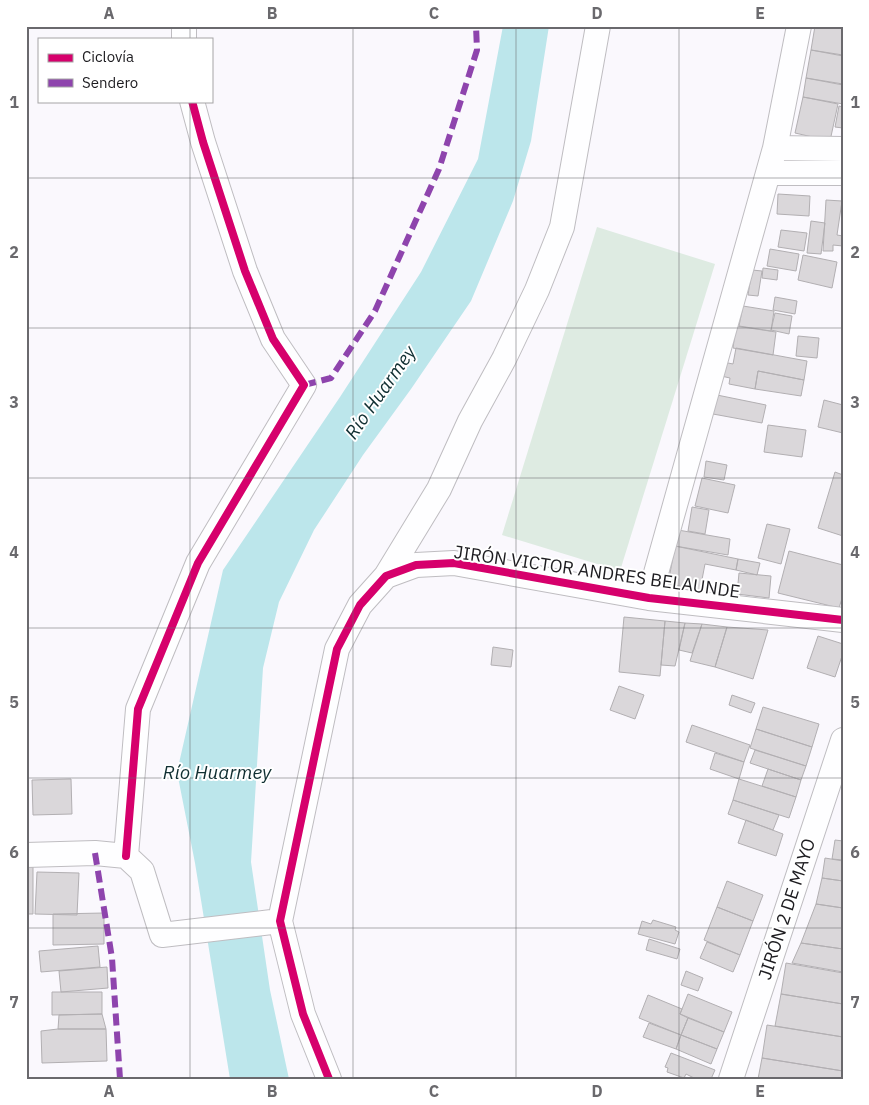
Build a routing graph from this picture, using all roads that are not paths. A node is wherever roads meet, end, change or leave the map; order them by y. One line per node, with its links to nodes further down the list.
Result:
1 (598, 26): 8 (street)
2 (799, 26): 4 (street)
3 (192, 102): 13 (street)
4 (776, 148): 5 (street); 6 (street)
5 (843, 149)
6 (768, 173): 7 (street); 9 (street)
7 (843, 173)
8 (386, 576): 9 (street, JIRÓN VICTOR ANDRES BELAUNDE); 14 (street, JIRÓN VICTOR ANDRES BELAUNDE)
9 (649, 598): 10 (street, JIRÓN VICTOR ANDRES BELAUNDE)
10 (843, 620)
11 (843, 740): 16 (street, JIRÓN 2 DE MAYO)
12 (26, 855): 13 (street)
13 (126, 856): 14 (street)
14 (280, 922): 15 (street)
15 (328, 1079)
16 (731, 1079)

